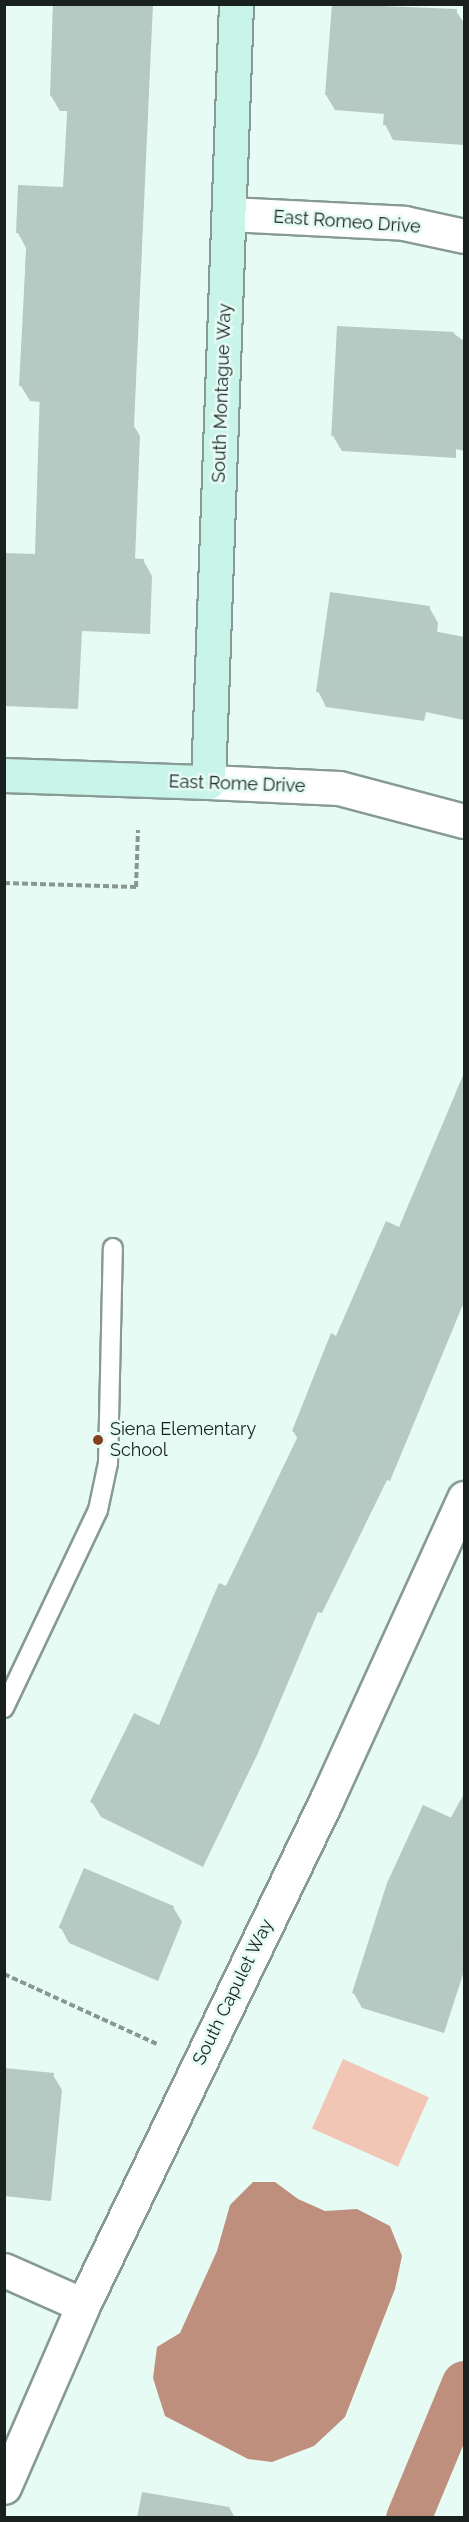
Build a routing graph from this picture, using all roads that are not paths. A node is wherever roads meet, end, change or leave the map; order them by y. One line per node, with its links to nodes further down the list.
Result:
1 (236, 4): 2 (street, South Montague Way)
2 (229, 214): 3 (street, East Romeo Drive); 5 (street, South Montague Way)
3 (465, 236)
4 (4, 775): 5 (street, East Rome Drive)
5 (208, 782): 6 (street, East Rome Drive)
6 (465, 820)
7 (113, 1248): 9 (lane)
8 (465, 1498): 11 (street, South Capulet Way)
9 (4, 1708)
10 (4, 2270): 11 (street)
11 (83, 2305): 12 (street, South Capulet Way)
12 (4, 2487)

